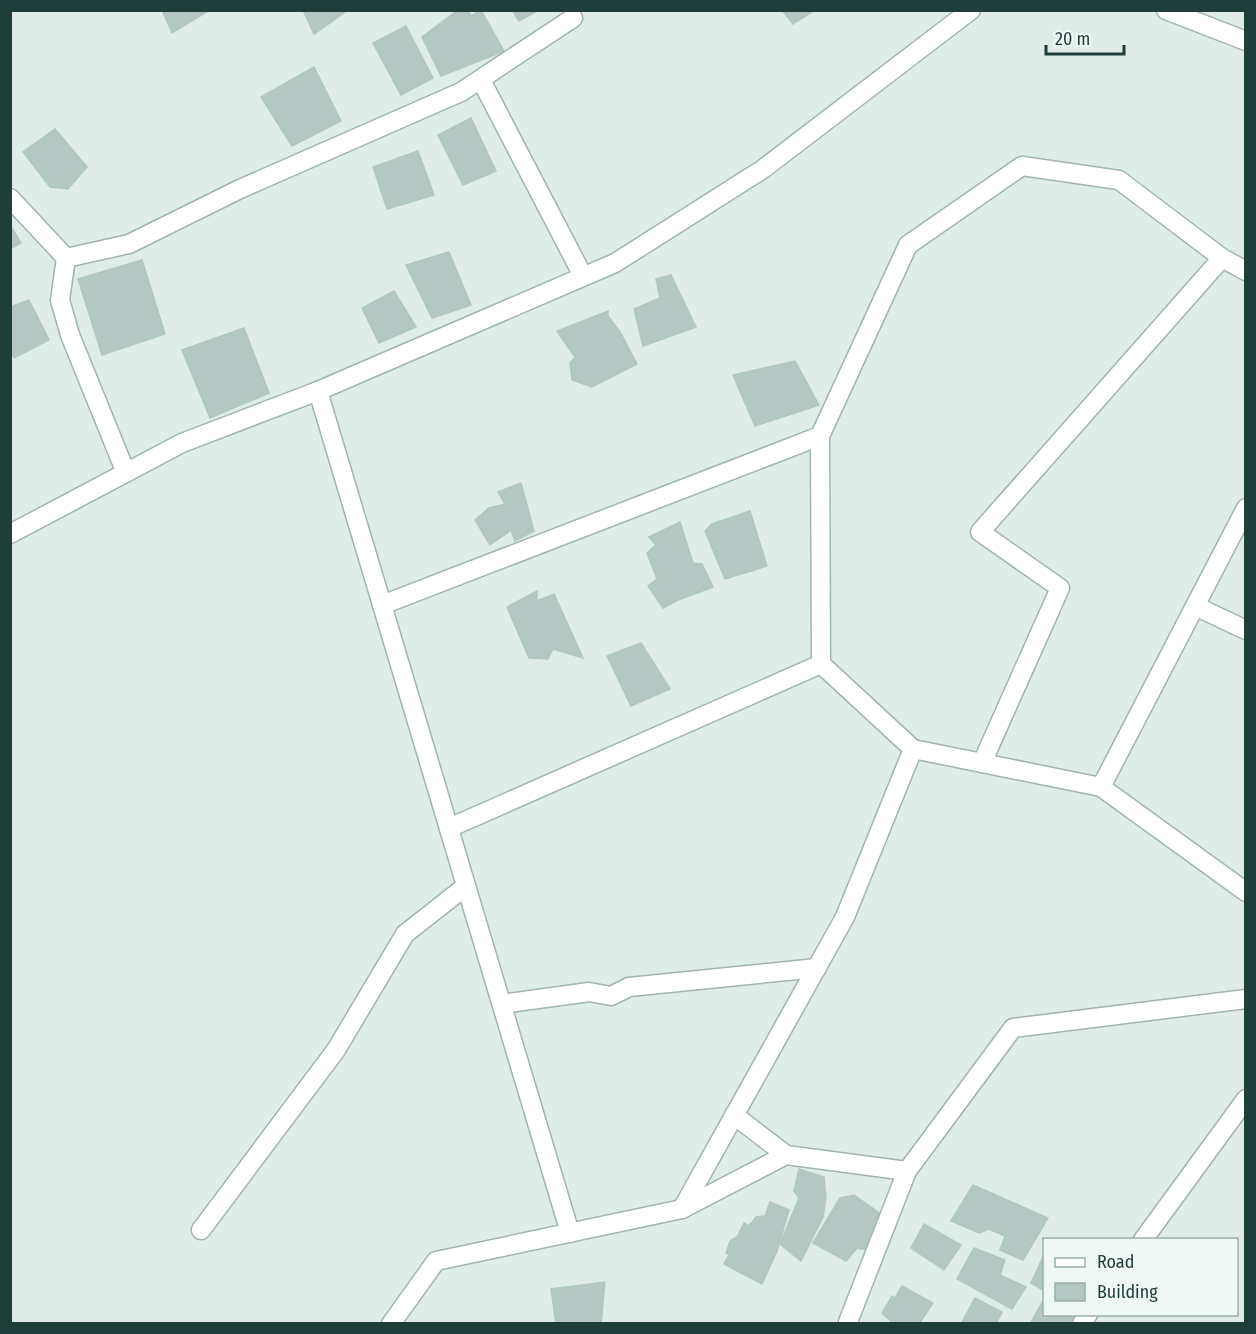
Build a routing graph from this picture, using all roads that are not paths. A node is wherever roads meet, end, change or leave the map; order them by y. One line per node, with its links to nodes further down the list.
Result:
1 (971, 10): 10 (street)
2 (1166, 10): 4 (street)
3 (573, 18): 5 (street)
4 (1245, 41)
5 (481, 80): 7 (street); 10 (street)
6 (10, 198): 7 (street)
7 (66, 258): 13 (street)
8 (1222, 258): 9 (street); 12 (street); 21 (street)
9 (1245, 271)
10 (583, 276): 11 (street)
11 (318, 391): 13 (street); 16 (street)
12 (820, 435): 16 (street); 19 (street)
13 (126, 473): 15 (street)
14 (1245, 508): 17 (street)
15 (10, 534)
16 (382, 605): 23 (street)
17 (1195, 606): 18 (street); 22 (street)
18 (1245, 630)
19 (821, 664): 20 (street); 23 (street)
20 (913, 748): 21 (street); 26 (street)
21 (982, 763): 22 (street)
22 (1101, 787): 25 (street)
23 (449, 828): 24 (street)
24 (466, 886): 28 (street); 34 (street)
25 (1245, 892)
26 (817, 968): 28 (street); 30 (street)
27 (1245, 999): 32 (street)
28 (502, 1004): 35 (street)
29 (1245, 1099): 36 (street)
30 (734, 1115): 31 (street); 33 (street)
31 (786, 1155): 32 (street); 33 (street)
32 (907, 1171): 38 (street)
33 (682, 1209): 35 (street)
34 (201, 1230)
35 (570, 1233): 37 (street)
36 (1144, 1238)
37 (391, 1323)
38 (850, 1323)

